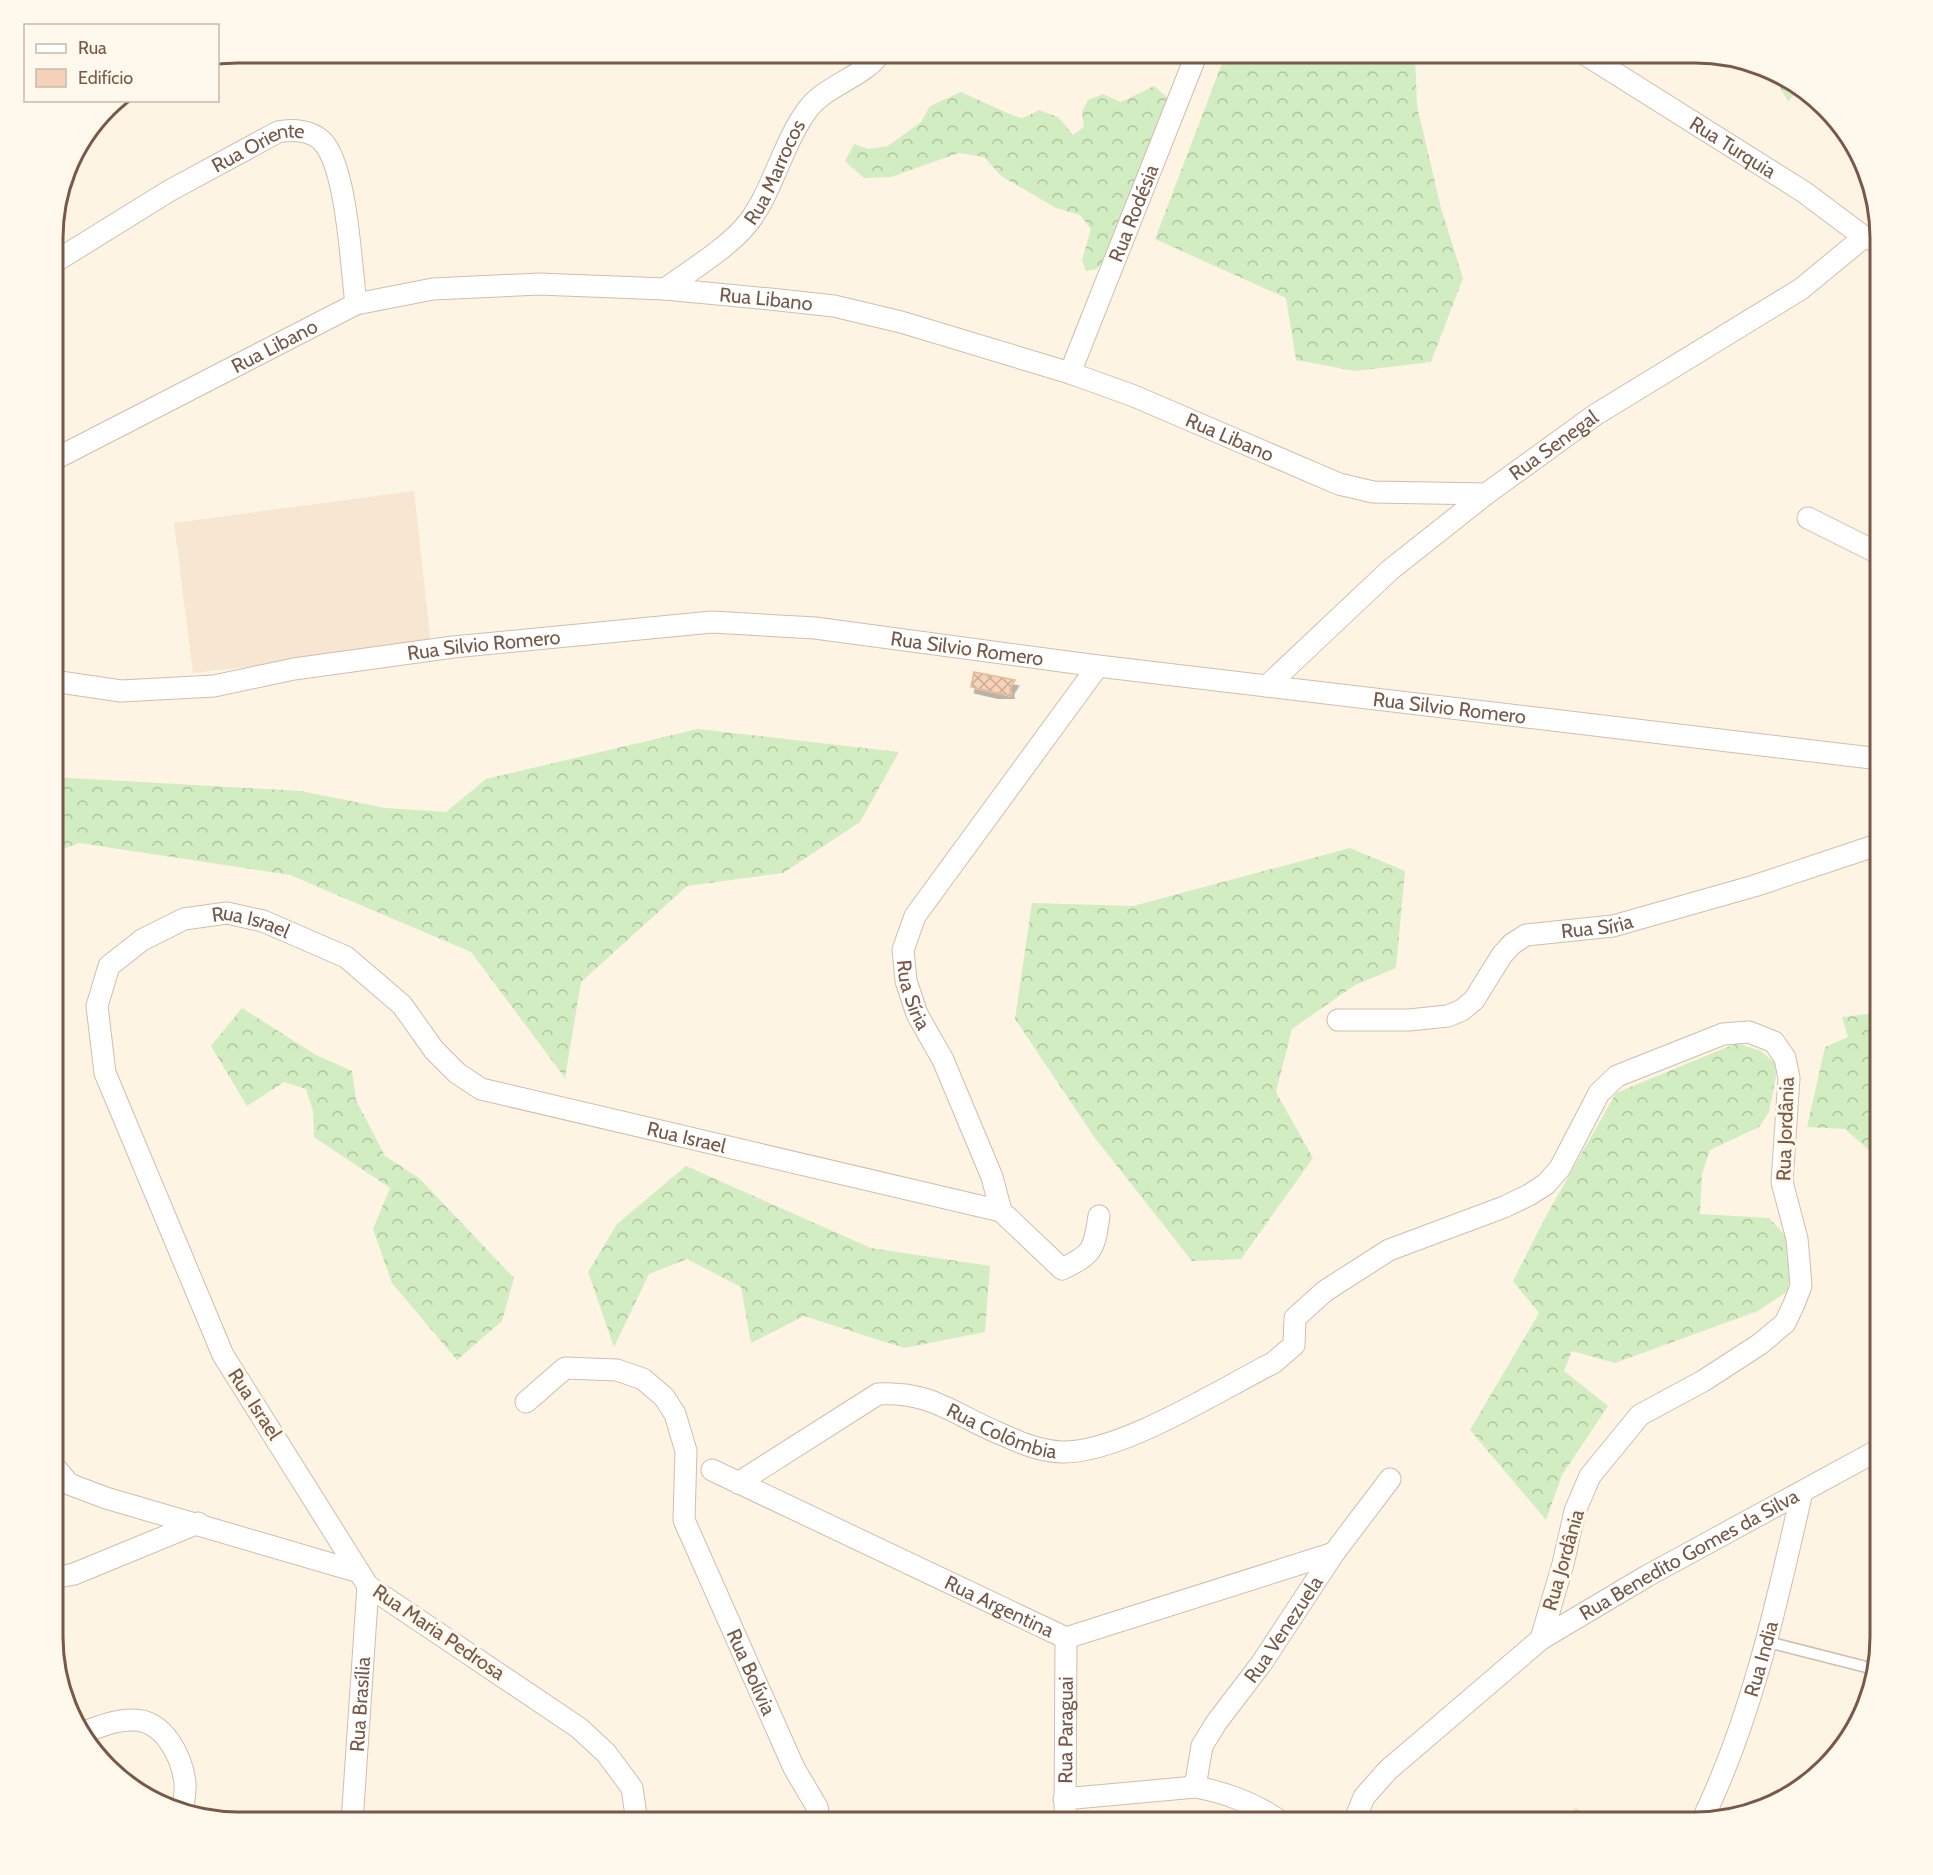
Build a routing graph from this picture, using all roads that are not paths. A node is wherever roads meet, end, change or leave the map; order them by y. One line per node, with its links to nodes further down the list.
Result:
1 (871, 63): 7 (street, Rua Marrocos)
2 (1193, 63): 9 (street, Rua Rodésia)
3 (1599, 63): 4 (street, Rua Turquia)
4 (1870, 239)
5 (1870, 241): 11 (street, Rua Senegal)
6 (63, 257): 8 (street, Rua Oriente)
7 (665, 289): 8 (street, Rua Libano); 9 (street, Rua Libano)
8 (356, 304): 10 (street, Rua Libano)
9 (1070, 373): 11 (street, Rua Libano)
10 (63, 455)
11 (1486, 494): 16 (street, Rua Senegal)
12 (1808, 518): 13 (street)
13 (1870, 549)
14 (1098, 666): 15 (street, Rua Silvio Romero); 16 (street, Rua Silvio Romero); 20 (street, Rua Síria)
15 (63, 682)
16 (1267, 686): 17 (street, Rua Silvio Romero)
17 (1870, 758)
18 (1870, 848): 19 (street, Rua Síria)
19 (1338, 1020)
20 (1001, 1211): 21 (street); 33 (street, Rua Israel)
21 (1099, 1216)
22 (1274, 1362): 28 (street, Rua Colômbia); 35 (street, Rua Jordânia)
23 (526, 1402): 44 (street, Rua Bolívia)
24 (1870, 1455): 29 (street, Rua Benedito Gomes da Silva)
25 (711, 1470): 28 (street, Rua Argentina)
26 (63, 1477): 30 (street, Rua Maria Pedrosa)
27 (1390, 1479): 31 (street, Rua Venezuela)
28 (738, 1483): 34 (street, Rua Argentina)
29 (1802, 1492): 35 (street, Rua Benedito Gomes da Silva); 36 (street, Rua India)
30 (198, 1523): 32 (street); 33 (street, Rua Maria Pedrosa)
31 (1334, 1553): 34 (street, Rua Argentina); 39 (street, Rua Venezuela)
32 (63, 1576)
33 (364, 1579): 42 (street, Rua Brasília); 43 (street, Rua Maria Pedrosa)
34 (1066, 1638): 40 (street, Rua Paraguai)
35 (1540, 1639): 47 (street, Rua Benedito Gomes da Silva)
36 (1768, 1642): 37 (lane); 48 (street, Rua India)
37 (1867, 1667)
38 (90, 1730): 41 (street)
39 (1195, 1787): 40 (street); 46 (street)
40 (1064, 1799): 45 (street, Rua Paraguai)
41 (184, 1803)
42 (352, 1812)
43 (636, 1812)
44 (818, 1812)
45 (1065, 1812)
46 (1262, 1812)
47 (1358, 1812)
48 (1706, 1812)

